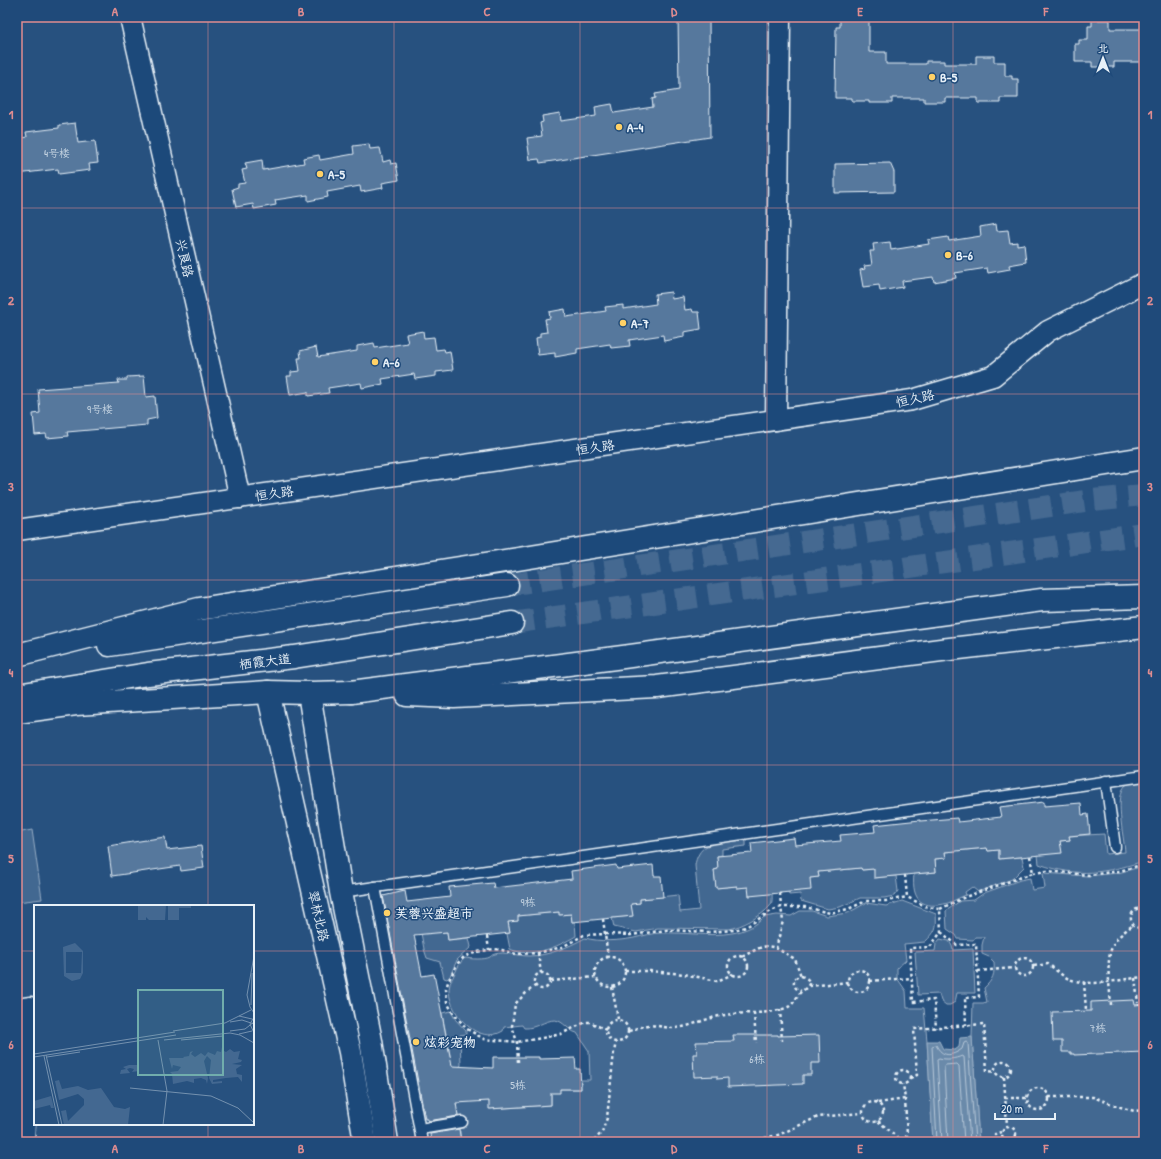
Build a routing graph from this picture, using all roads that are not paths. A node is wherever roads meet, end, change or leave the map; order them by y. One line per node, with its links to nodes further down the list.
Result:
1 (130, 17): 6 (street, 兴良路)
2 (780, 17): 4 (street)
3 (1144, 283): 4 (street, 恒久路)
4 (776, 420): 6 (street, 恒久路)
5 (1144, 458): 14 (main road)
6 (240, 498): 7 (street, 恒久路)
7 (17, 530)
8 (1144, 582): 11 (main road)
9 (507, 585): 14 (main road)
10 (1144, 597): 11 (main road)
11 (1042, 600): 16 (main road)
12 (512, 623): 18 (main road, 栖霞大道)
13 (1144, 627): 16 (main road)
14 (17, 657)
15 (268, 692): 17 (main road); 19 (main road); 29 (main road, 翠林北路)
16 (352, 692): 17 (main road)
17 (309, 693): 24 (main road, 翠林北路)
18 (17, 695)
19 (17, 712)
20 (1144, 776): 21 (lane)
21 (1106, 781): 22 (lane); 23 (lane)
22 (1115, 847)
23 (375, 887): 24 (lane); 27 (lane)
24 (341, 892): 30 (main road, 翠林北路)
25 (17, 1009): 28 (street)
26 (462, 1122): 27 (lane)
27 (420, 1129): 31 (lane)
28 (24, 1142)
29 (365, 1142)
30 (387, 1142)
31 (422, 1142)

